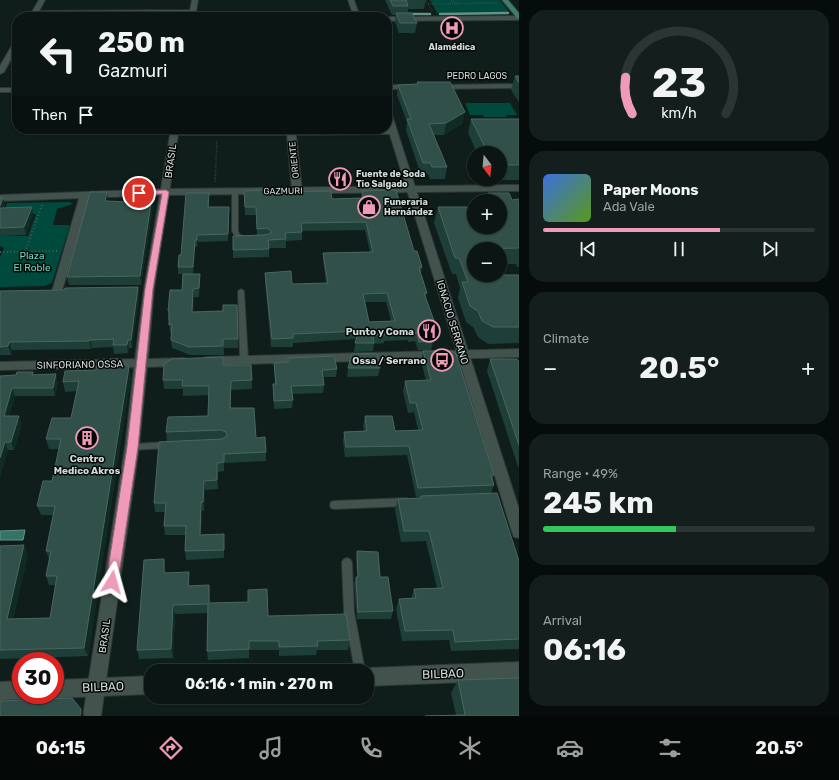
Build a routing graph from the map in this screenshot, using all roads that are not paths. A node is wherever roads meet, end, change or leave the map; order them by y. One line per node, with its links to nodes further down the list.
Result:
1 (42, 0): 5 (street)
2 (195, 0): 6 (street)
3 (351, 0): 7 (street)
4 (504, 2): 8 (main road)
5 (35, 12)
6 (192, 12)
7 (355, 12)
8 (519, 17): 9 (street)
9 (392, 19)
10 (12, 51): 12 (street)
11 (0, 58): 12 (street)
12 (8, 58): 13 (street)
13 (0, 72)
14 (519, 86): 15 (street, PEDRO LAGOS)
15 (392, 87)
16 (0, 90): 17 (street)
17 (12, 90)
18 (392, 129): 19 (street, IGNACIO SERRANO)
19 (393, 132): 23 (street, IGNACIO SERRANO)
20 (175, 134): 25 (street, BRASIL)
21 (292, 134): 24 (street, ORIENTE)
22 (519, 188): 23 (street, GAZMURI)
23 (411, 189): 24 (street, GAZMURI); 33 (street, IGNACIO SERRANO)
24 (297, 191): 26 (street, GAZMURI)
25 (166, 192): 26 (street, GAZMURI); 27 (street, GAZMURI); 35 (street, BRASIL)
26 (235, 192): 29 (lane)
27 (85, 195): 28 (street, GAZMURI); 30 (street)
28 (0, 198)
29 (252, 240)
30 (43, 291)
31 (241, 291): 34 (lane)
32 (519, 353): 33 (street, SINFORIANO OSSA)
33 (463, 354): 34 (street, SINFORIANO OSSA); 41 (street, IGNACIO SERRANO)
34 (244, 360): 35 (street, SINFORIANO OSSA)
35 (142, 363): 36 (street, SINFORIANO OSSA); 38 (street, BRASIL)
36 (0, 366)
37 (176, 445): 38 (lane)
38 (132, 447): 47 (street, BRASIL)
39 (413, 502): 40 (lane)
40 (334, 505)
41 (519, 532)
42 (346, 562): 43 (lane)
43 (359, 664)
44 (519, 671): 45 (street, BILBAO)
45 (374, 677)
46 (144, 685): 47 (street, BILBAO)
47 (96, 687): 48 (street, BILBAO); 51 (street, BRASIL)
48 (64, 689)
49 (12, 690): 50 (street)
50 (0, 691)
51 (92, 716)

